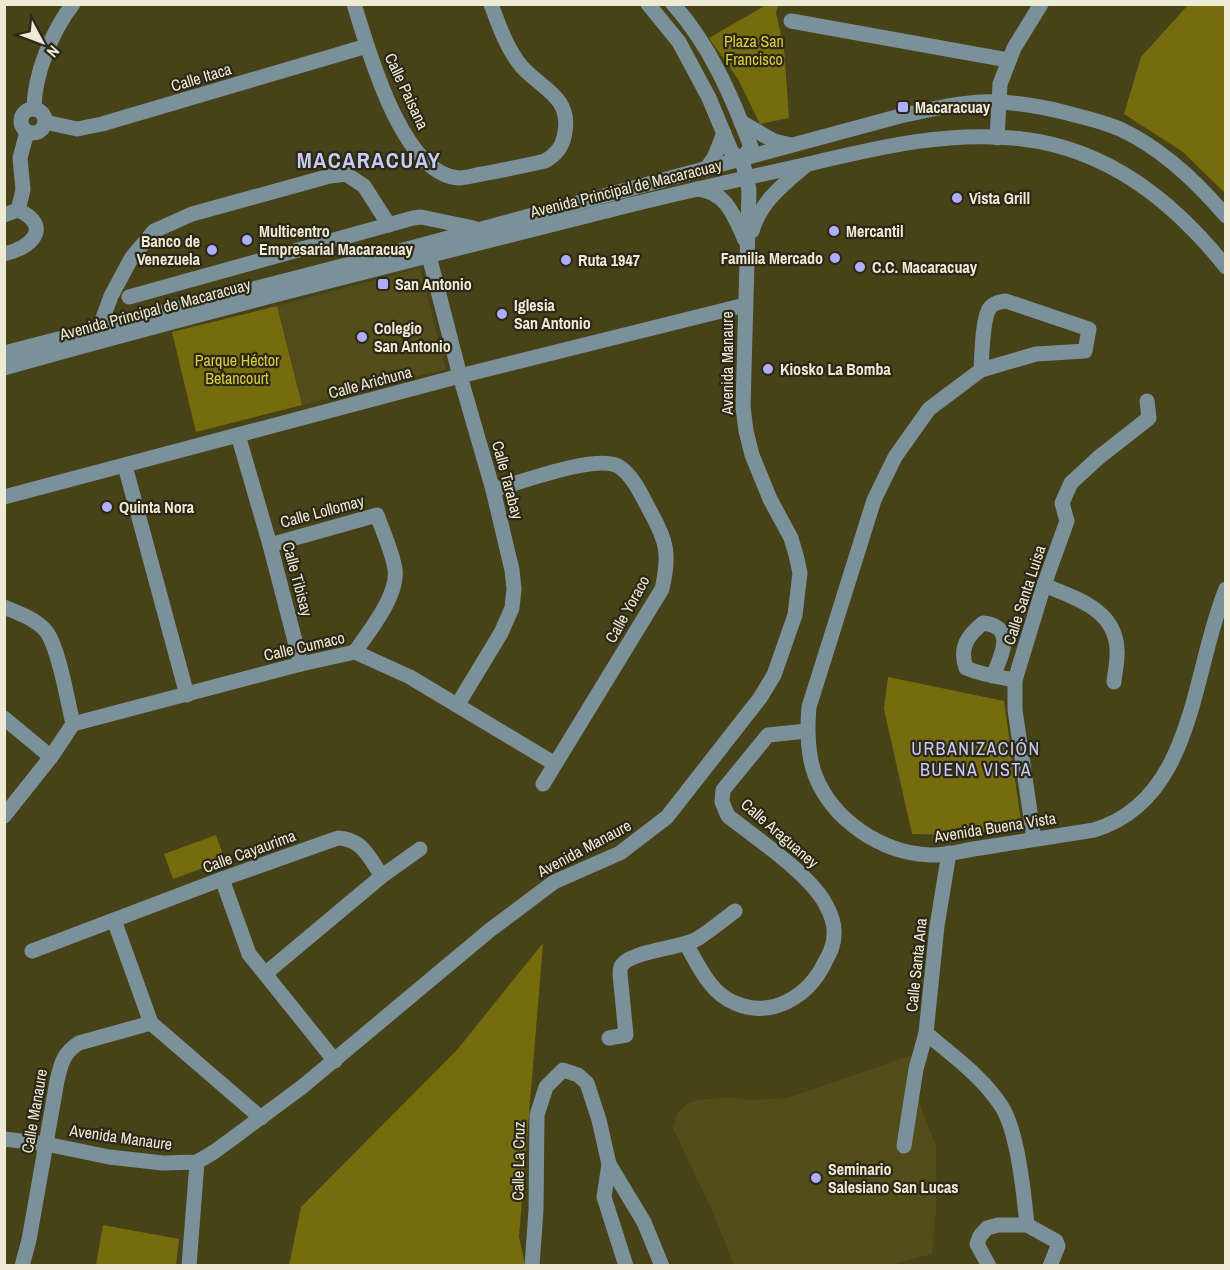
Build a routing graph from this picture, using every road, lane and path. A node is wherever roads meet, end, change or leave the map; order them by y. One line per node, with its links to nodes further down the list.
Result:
1 (73, 4): 11 (street)
2 (354, 4): 8 (street, Calle Paisana)
3 (491, 4): 8 (street, Calle Paisana)
4 (648, 4): 15 (street)
5 (673, 4): 13 (street)
6 (1041, 4): 9 (street)
7 (791, 21): 9 (street)
8 (367, 46): 12 (street, Calle Itaca)
9 (1008, 60): 10 (street)
10 (999, 102): 16 (street); 17 (street, Avenida Principal de Macaracuay); 24 (street, Avenida Principal de Macaracuay)
11 (34, 109): 12 (street); 14 (street)
12 (45, 122): 14 (street)
13 (741, 122): 17 (street); 18 (street)
14 (27, 132): 23 (street)
15 (724, 133): 18 (street); 20 (street)
16 (997, 138): 19 (street, Avenida Principal de Macaracuay); 30 (street, Avenida Principal de Macaracuay)
17 (791, 145): 18 (street, Avenida Principal de Macaracuay)
18 (742, 159): 20 (street, Avenida Principal de Macaracuay); 21 (street, Avenida Manaure)
19 (807, 164): 21 (street, Avenida Principal de Macaracuay); 27 (street)
20 (706, 169): 26 (street, Avenida Principal de Macaracuay)
21 (747, 177): 22 (street, Avenida Principal de Macaracuay); 27 (street, Avenida Manaure)
22 (694, 189): 27 (street); 29 (street, Avenida Principal de Macaracuay)
23 (11, 212): 28 (street)
24 (1226, 216)
25 (389, 225): 26 (street); 31 (street); 33 (street)
26 (476, 229): 33 (street, Avenida Principal de Macaracuay)
27 (747, 245): 32 (street, Avenida Manaure)
28 (4, 254)
29 (429, 256): 35 (street, Avenida Principal de Macaracuay); 37 (street, Calle Tarabay)
30 (1226, 267)
31 (129, 297)
32 (745, 305): 37 (street, Calle Arichuna); 74 (street, Avenida Manaure)
33 (99, 329): 34 (street, Avenida Principal de Macaracuay)
34 (4, 353)
35 (4, 368)
36 (981, 370): 36 (street, Avenida Buena Vista); 56 (street, Avenida Buena Vista)
37 (460, 376): 39 (street, Calle Arichuna); 41 (street, Calle Tarabay)
38 (1147, 401): 44 (street, Calle Santa Luisa)
39 (238, 435): 40 (street, Calle Arichuna); 43 (street, Calle Tibisay)
40 (125, 465): 42 (street, Calle Arichuna); 52 (street)
41 (493, 490): 53 (street, Calle Tarabay); 58 (street, Calle Yoraco)
42 (4, 497)
43 (270, 545): 47 (street, Calle Lollomay); 48 (street, Calle Tibisay)
44 (1044, 585): 50 (street, Calle Santa Luisa); 51 (street)
45 (1226, 589): 61 (street, Avenida Buena Vista)
46 (4, 607): 55 (street)
47 (356, 652): 48 (street, Calle Cumaco); 53 (street, Calle Cumaco)
48 (301, 664): 52 (street, Calle Cumaco)
49 (993, 676): 50 (street)
50 (1015, 680): 61 (street, Calle Santa Luisa)
51 (1114, 682)
52 (187, 695): 55 (street, Calle Cumaco)
53 (458, 704): 58 (street, Calle Cumaco)
54 (4, 718): 57 (street)
55 (73, 724): 57 (street)
56 (807, 731): 63 (street, Avenida Buena Vista); 68 (street, Calle Araguaney)
57 (51, 757): 60 (street)
58 (555, 764): 59 (street, Calle Yoraco)
59 (543, 784)
60 (4, 816)
61 (1034, 839): 63 (street, Avenida Buena Vista)
62 (420, 849): 64 (street)
63 (949, 853): 72 (street, Calle Santa Ana)
64 (382, 876): 65 (street, Calle Cayaurima); 70 (street)
65 (222, 879): 67 (street, Calle Cayaurima); 70 (street)
66 (735, 911): 68 (street)
67 (114, 920): 69 (street, Calle Cayaurima); 71 (street)
68 (686, 944): 73 (street)
69 (32, 951)
70 (266, 974): 74 (street)
71 (151, 1023): 75 (street); 77 (street, Calle Manaure)
72 (926, 1034): 78 (street); 81 (street, Calle Santa Ana)
73 (609, 1038)
74 (335, 1061): 75 (street, Avenida Manaure)
75 (261, 1118): 79 (street, Avenida Manaure)
76 (4, 1139): 77 (street, Avenida Manaure)
77 (46, 1144): 79 (street, Avenida Manaure); 82 (street, Calle Manaure)
78 (904, 1146)
79 (196, 1162): 83 (street)
80 (609, 1164): 84 (street, Calle La Cruz); 85 (street); 86 (street)
81 (1027, 1225): 87 (street); 88 (street)
82 (22, 1266)
83 (189, 1266)
84 (532, 1266)
85 (626, 1266)
86 (662, 1266)
87 (989, 1266)
88 (1050, 1266)

